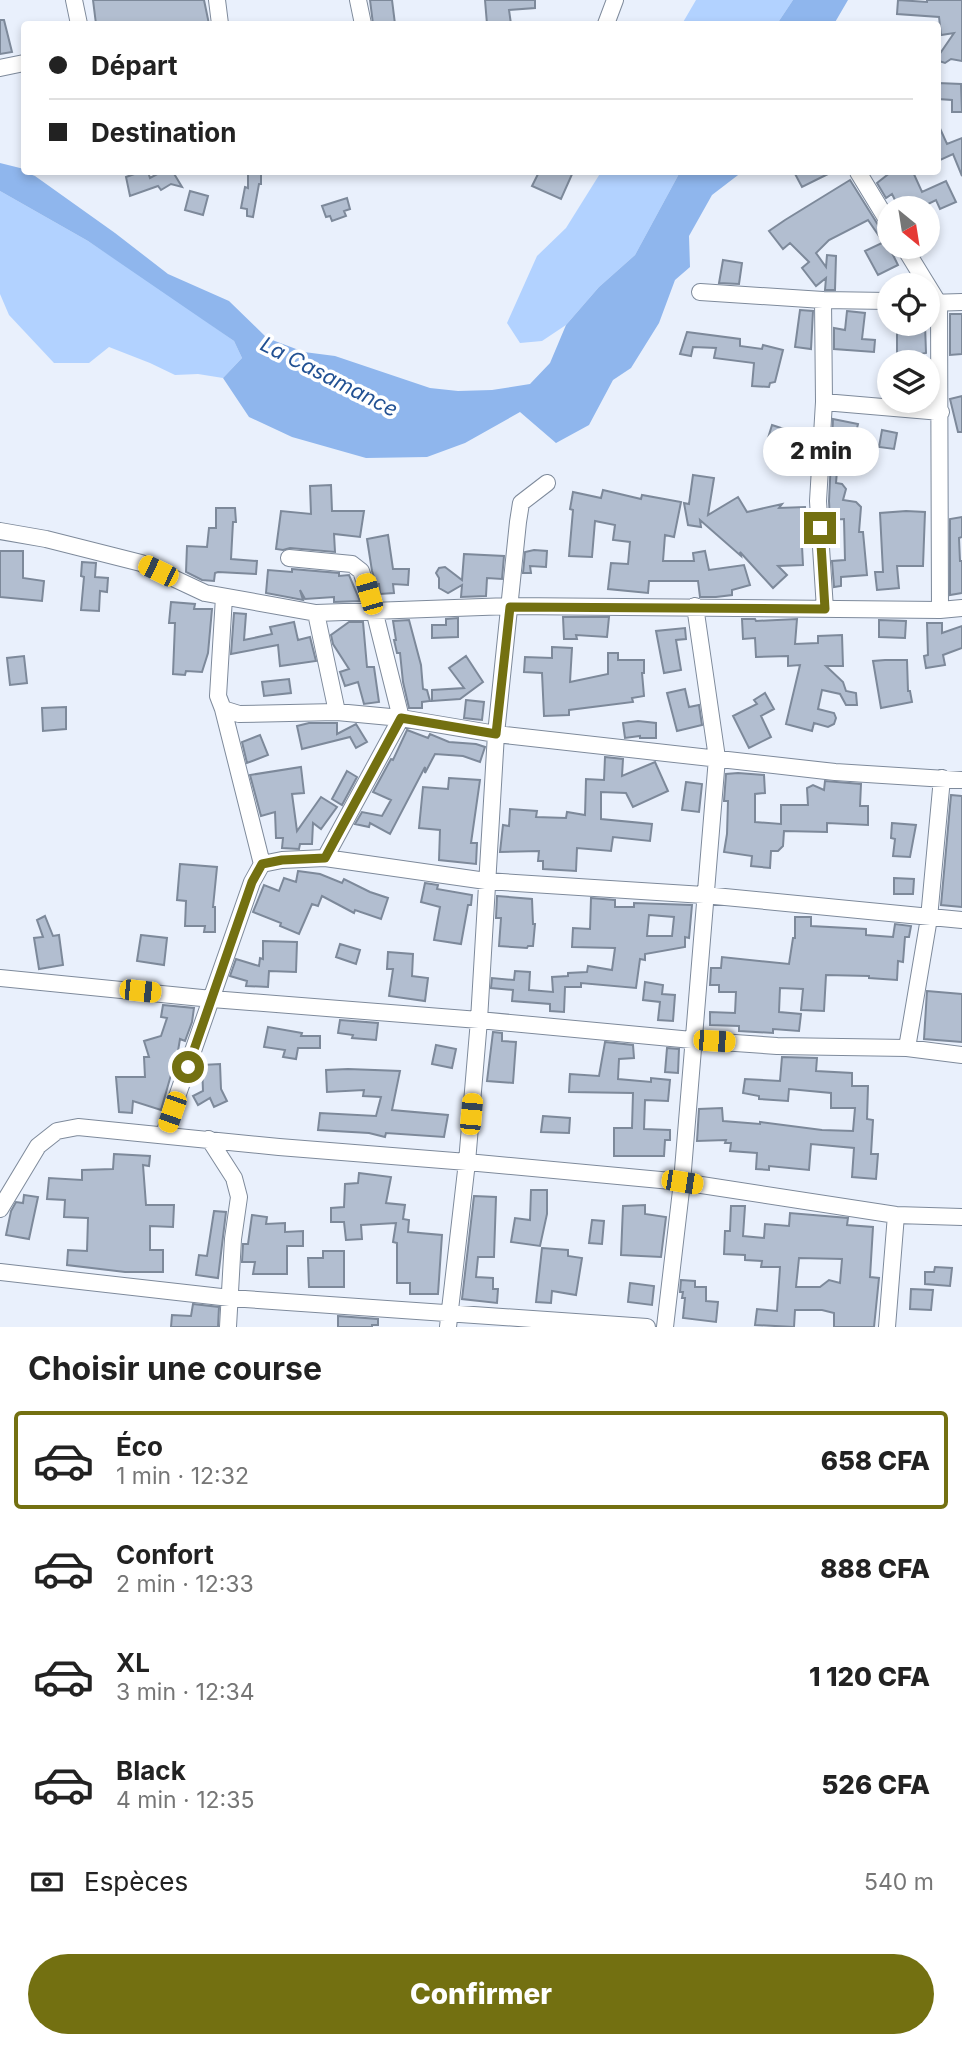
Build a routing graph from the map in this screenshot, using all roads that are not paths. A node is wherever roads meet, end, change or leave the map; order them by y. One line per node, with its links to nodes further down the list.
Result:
1 (74, 0): 5 (street)
2 (217, 0): 6 (street)
3 (358, 0): 7 (street)
4 (615, 0): 8 (street)
5 (78, 21)
6 (220, 21)
7 (362, 21)
8 (607, 21)
9 (21, 64): 10 (street)
10 (0, 68)
11 (860, 175): 12 (street)
12 (877, 203)
13 (700, 292): 14 (street)
14 (823, 300): 15 (street); 19 (street)
15 (877, 301)
16 (962, 302): 17 (street)
17 (940, 303)
18 (935, 336): 20 (street)
19 (824, 402): 20 (street); 28 (street)
20 (941, 412): 30 (street)
21 (547, 482): 26 (street)
22 (0, 531): 24 (street)
23 (289, 558): 29 (street)
24 (224, 597): 31 (street); 32 (street)
25 (695, 606): 26 (street); 28 (street); 36 (street)
26 (510, 607): 29 (street); 35 (street)
27 (962, 608): 30 (street)
28 (825, 609): 30 (street)
29 (374, 610): 31 (street); 34 (street)
30 (940, 610)
31 (316, 613): 33 (street)
32 (223, 709): 33 (street); 40 (street)
33 (337, 712): 34 (street)
34 (401, 718): 35 (street); 39 (street)
35 (496, 734): 36 (street); 41 (street)
36 (717, 758): 37 (street); 42 (street)
37 (942, 778): 38 (street); 43 (street)
38 (962, 779)
39 (325, 858): 40 (street); 41 (street)
40 (262, 864): 46 (street)
41 (486, 881): 42 (street); 47 (street)
42 (704, 895): 43 (street); 48 (street)
43 (929, 918): 44 (street); 49 (street)
44 (962, 920)
45 (0, 978): 46 (street)
46 (212, 999): 47 (street); 51 (street)
47 (479, 1020): 48 (street); 53 (street)
48 (692, 1040): 49 (street); 54 (street)
49 (907, 1048): 50 (street)
50 (962, 1055)
51 (164, 1134): 52 (street); 55 (street)
52 (209, 1139): 53 (street); 59 (street)
53 (467, 1162): 54 (street); 60 (street)
54 (682, 1182): 56 (street); 63 (street)
55 (0, 1209)
56 (896, 1215): 57 (street); 64 (street)
57 (962, 1217)
58 (0, 1272): 59 (street)
59 (230, 1298): 60 (street); 61 (street)
60 (449, 1321): 62 (street)
61 (228, 1327)
62 (646, 1327)
63 (665, 1327)
64 (887, 1327)

